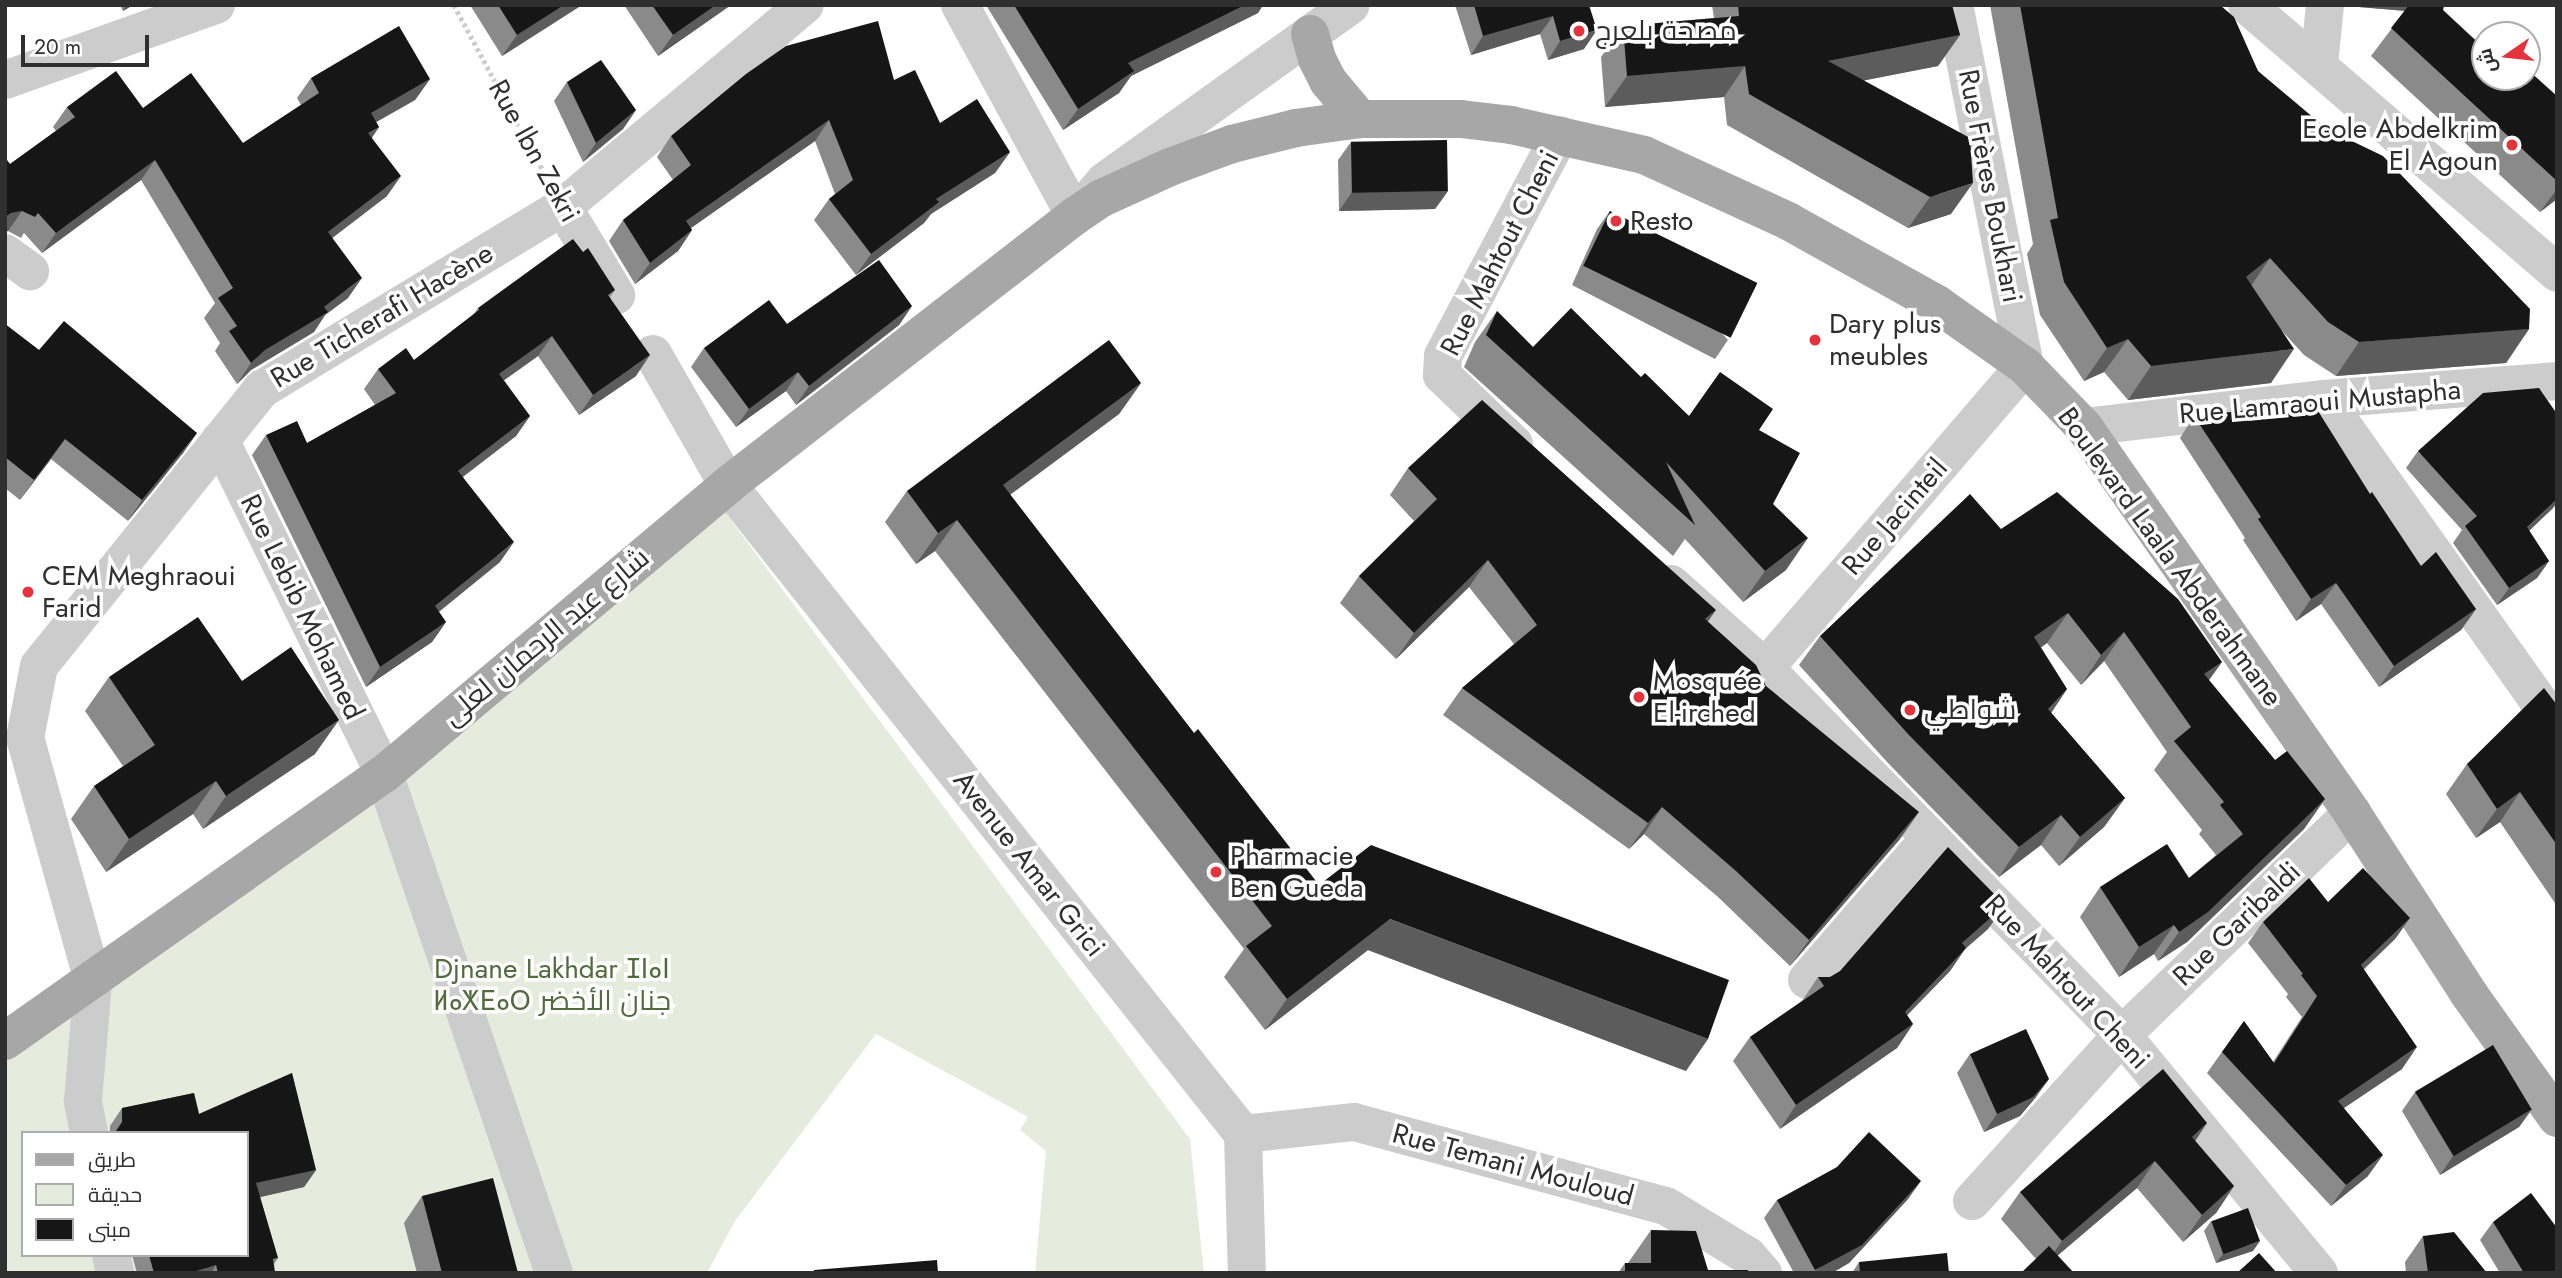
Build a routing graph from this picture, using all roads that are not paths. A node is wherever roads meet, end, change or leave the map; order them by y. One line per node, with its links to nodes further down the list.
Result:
1 (216, 5): 10 (street)
2 (805, 5): 13 (street, Rue Ticherafi Hacène)
3 (960, 5): 14 (street)
4 (1351, 5): 8 (street)
5 (1954, 5): 18 (street, Rue Frères Boukhari)
6 (2247, 5): 9 (street)
7 (2325, 5): 9 (street)
8 (1310, 34): 11 (main road); 14 (street)
9 (2319, 65): 15 (street)
10 (5, 80)
11 (1360, 119): 12 (main road, Boulevard Laala Abderahmane); 14 (main road, Boulevard Laala Abderahmane)
12 (1560, 135): 18 (main road, Boulevard Laala Abderahmane); 23 (street, Rue Mahtout Cheni)
13 (563, 206): 16 (street, Rue Ibn Zekri); 22 (street, Rue Ticherafi Hacène)
14 (1075, 216): 24 (main road, شارع عبد الرحمان لعلى)
15 (2557, 273)
16 (616, 295)
17 (653, 354): 24 (street, Avenue Amar Grici)
18 (2025, 366): 21 (main road, Boulevard Laala Abderahmane); 26 (street, Rue Jacinteil)
19 (2557, 381): 20 (street, Rue Lamraoui Mustapha)
20 (2324, 399): 21 (street, Rue Lamraoui Mustapha); 27 (street)
21 (2084, 427): 29 (main road, Boulevard Laala Abderahmane)
22 (220, 440): 28 (street, Rue Lebib Mohamed); 32 (street, Rue Ticherafi Hacène)
23 (1541, 467)
24 (728, 485): 28 (main road, شارع عبد الرحمان لعلى); 37 (street, Avenue Amar Grici)
25 (1643, 559): 26 (street, Rue Mahtout Cheni)
26 (1765, 668): 30 (street, Rue Mahtout Cheni)
27 (2557, 727)
28 (384, 774): 32 (main road, شارع عبد الرحمان لعلى); 39 (street, Rue Lebib Mohamed)
29 (2352, 813): 33 (street, Rue Garibaldi); 35 (main road, Boulevard Laala Abderahmane)
30 (1930, 838): 31 (street); 33 (street, Rue Mahtout Cheni)
31 (1807, 980)
32 (93, 981): 34 (main road, شارع عبد الرحمان لعلى); 36 (street)
33 (2122, 1035): 38 (street, Rue Garibaldi); 42 (street, Rue Mahtout Cheni)
34 (5, 1041)
35 (2557, 1118)
36 (89, 1131)
37 (1243, 1134): 40 (street); 41 (street, Rue Temani Mouloud)
38 (1972, 1201)
39 (554, 1273)
40 (1247, 1273)
41 (1763, 1273)
42 (2319, 1273)

